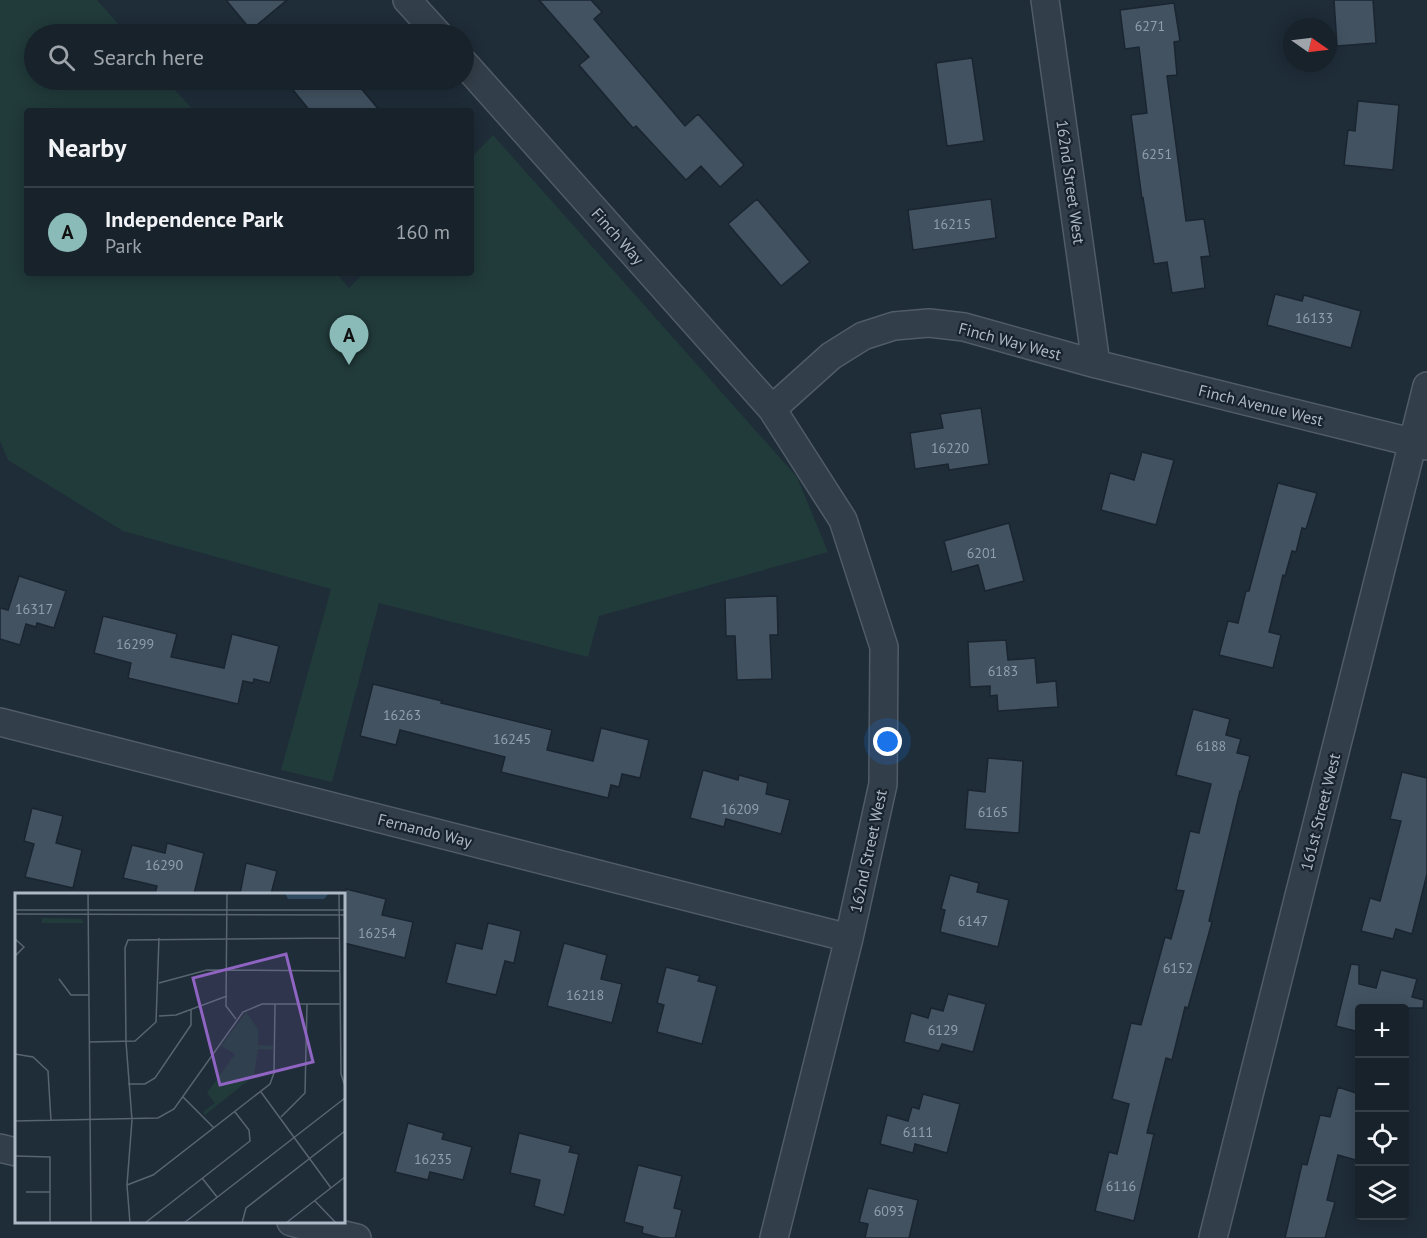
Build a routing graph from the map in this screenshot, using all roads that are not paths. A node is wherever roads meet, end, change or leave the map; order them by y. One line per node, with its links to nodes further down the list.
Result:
1 (407, 0): 3 (street)
2 (1045, 0): 5 (street, 162nd Street West)
3 (429, 24)
4 (474, 74): 7 (street, Finch Way)
5 (1096, 364): 7 (street, Finch Way West); 8 (street, Finch Avenue West)
6 (1427, 386): 8 (street, 161st Street West)
7 (772, 409): 10 (street, 162nd Street West)
8 (1420, 444): 16 (street, 161st Street West)
9 (0, 722): 10 (street, Fernando Way)
10 (849, 938): 15 (street, 162nd Street West)
11 (0, 1148): 12 (street)
12 (15, 1152)
13 (299, 1223): 14 (street)
14 (357, 1238)
15 (774, 1238)
16 (1213, 1238)

